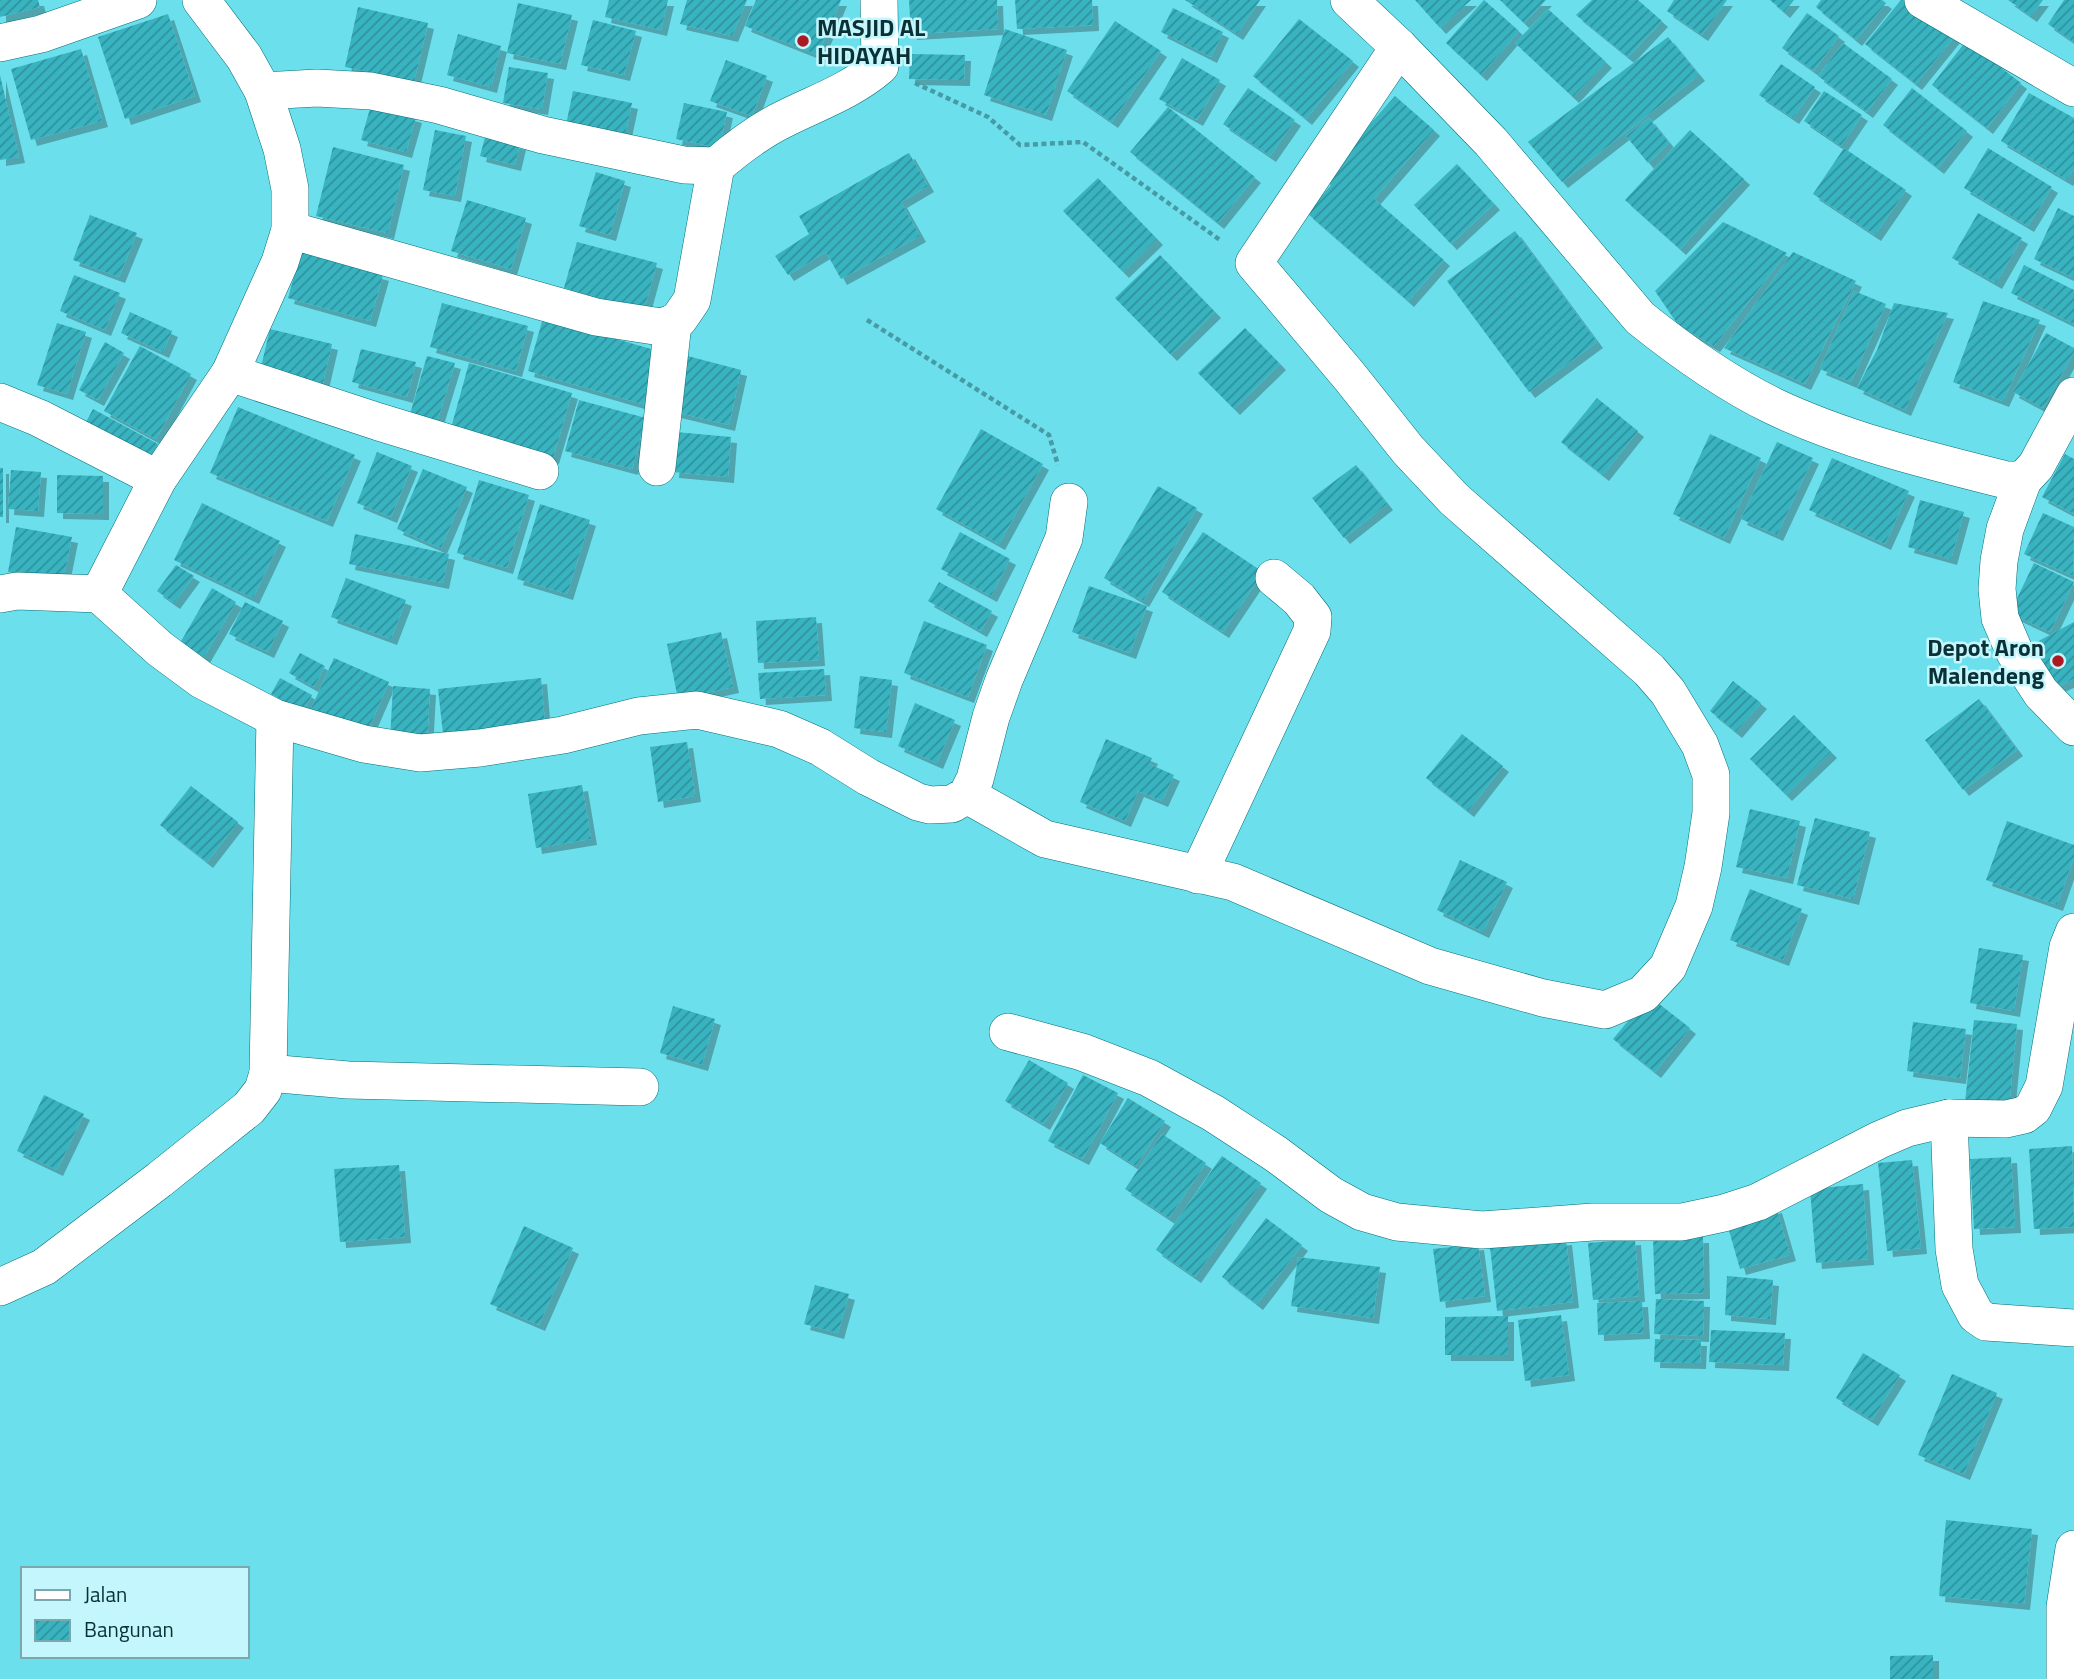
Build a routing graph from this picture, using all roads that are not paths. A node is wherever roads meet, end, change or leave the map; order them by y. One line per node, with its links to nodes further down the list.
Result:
1 (138, 0): 6 (street)
2 (201, 0): 9 (street)
3 (879, 0): 10 (street)
4 (1349, 0): 7 (street)
5 (1923, 0): 8 (street)
6 (0, 43)
7 (1399, 47): 19 (street); 27 (street)
8 (2074, 88)
9 (263, 91): 10 (street); 11 (street)
10 (716, 166): 12 (street)
11 (290, 230): 12 (street); 13 (street)
12 (673, 323): 16 (street)
13 (230, 373): 17 (street); 18 (street)
14 (2074, 396): 19 (street)
15 (0, 402): 18 (street)
16 (657, 467)
17 (540, 471)
18 (158, 480): 23 (street)
19 (2023, 480): 25 (street)
20 (1069, 502): 26 (street)
21 (1274, 578): 27 (street)
22 (0, 594): 23 (street)
23 (99, 594): 24 (street)
24 (275, 718): 26 (street); 30 (street)
25 (2074, 727)
26 (967, 795): 27 (street)
27 (1198, 875)
28 (2074, 932): 32 (street)
29 (1008, 1032): 32 (street)
30 (268, 1073): 31 (street); 33 (street)
31 (640, 1087)
32 (1949, 1118): 34 (street)
33 (0, 1287)
34 (2074, 1328)
35 (2074, 1549): 36 (street)
36 (2066, 1679)

